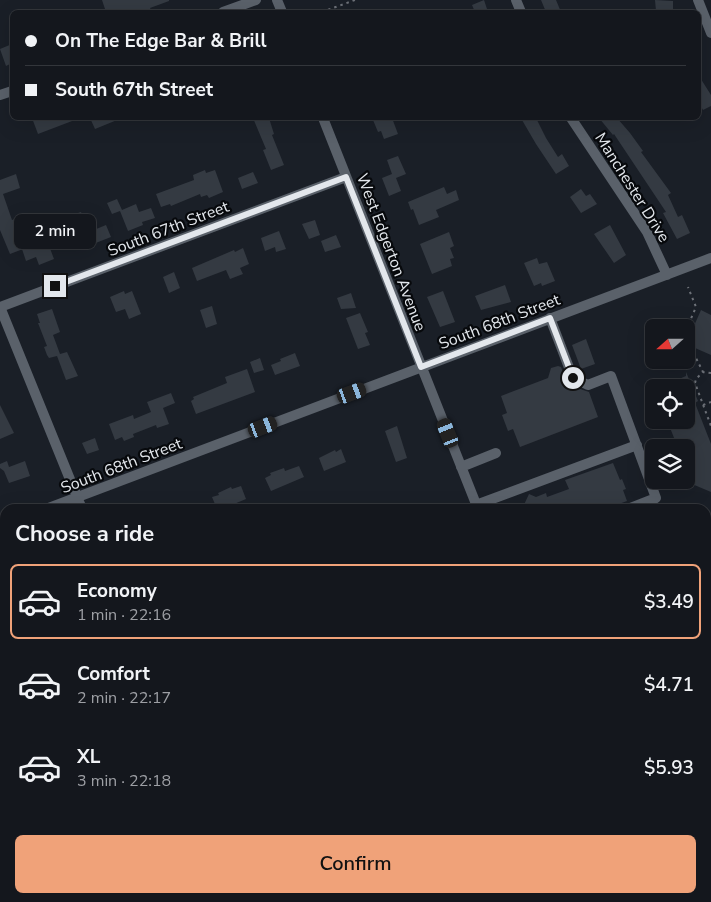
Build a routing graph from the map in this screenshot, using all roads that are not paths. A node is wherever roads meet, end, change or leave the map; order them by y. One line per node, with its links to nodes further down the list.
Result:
1 (256, 0): 3 (street)
2 (698, 0): 4 (street)
3 (228, 10)
4 (711, 33)
5 (324, 120): 7 (street, West Edgerton Avenue)
6 (572, 120): 9 (street, Manchester Drive)
7 (346, 177): 10 (street, South 67th Street); 12 (street, West Edgerton Avenue)
8 (711, 258): 9 (street, South 68th Street)
9 (666, 274): 11 (street, South 68th Street)
10 (0, 307): 16 (street)
11 (550, 318): 12 (street, South 68th Street); 13 (street)
12 (421, 367): 15 (street, West Edgerton Avenue); 16 (street, South 68th Street)
13 (637, 445): 20 (street); 21 (street)
14 (496, 453): 15 (street)
15 (461, 467): 19 (street, West Edgerton Avenue)
16 (78, 497): 17 (street, South 68th Street); 18 (street)
17 (59, 504)
18 (80, 504)
19 (476, 504)
20 (485, 504)
21 (641, 504)

